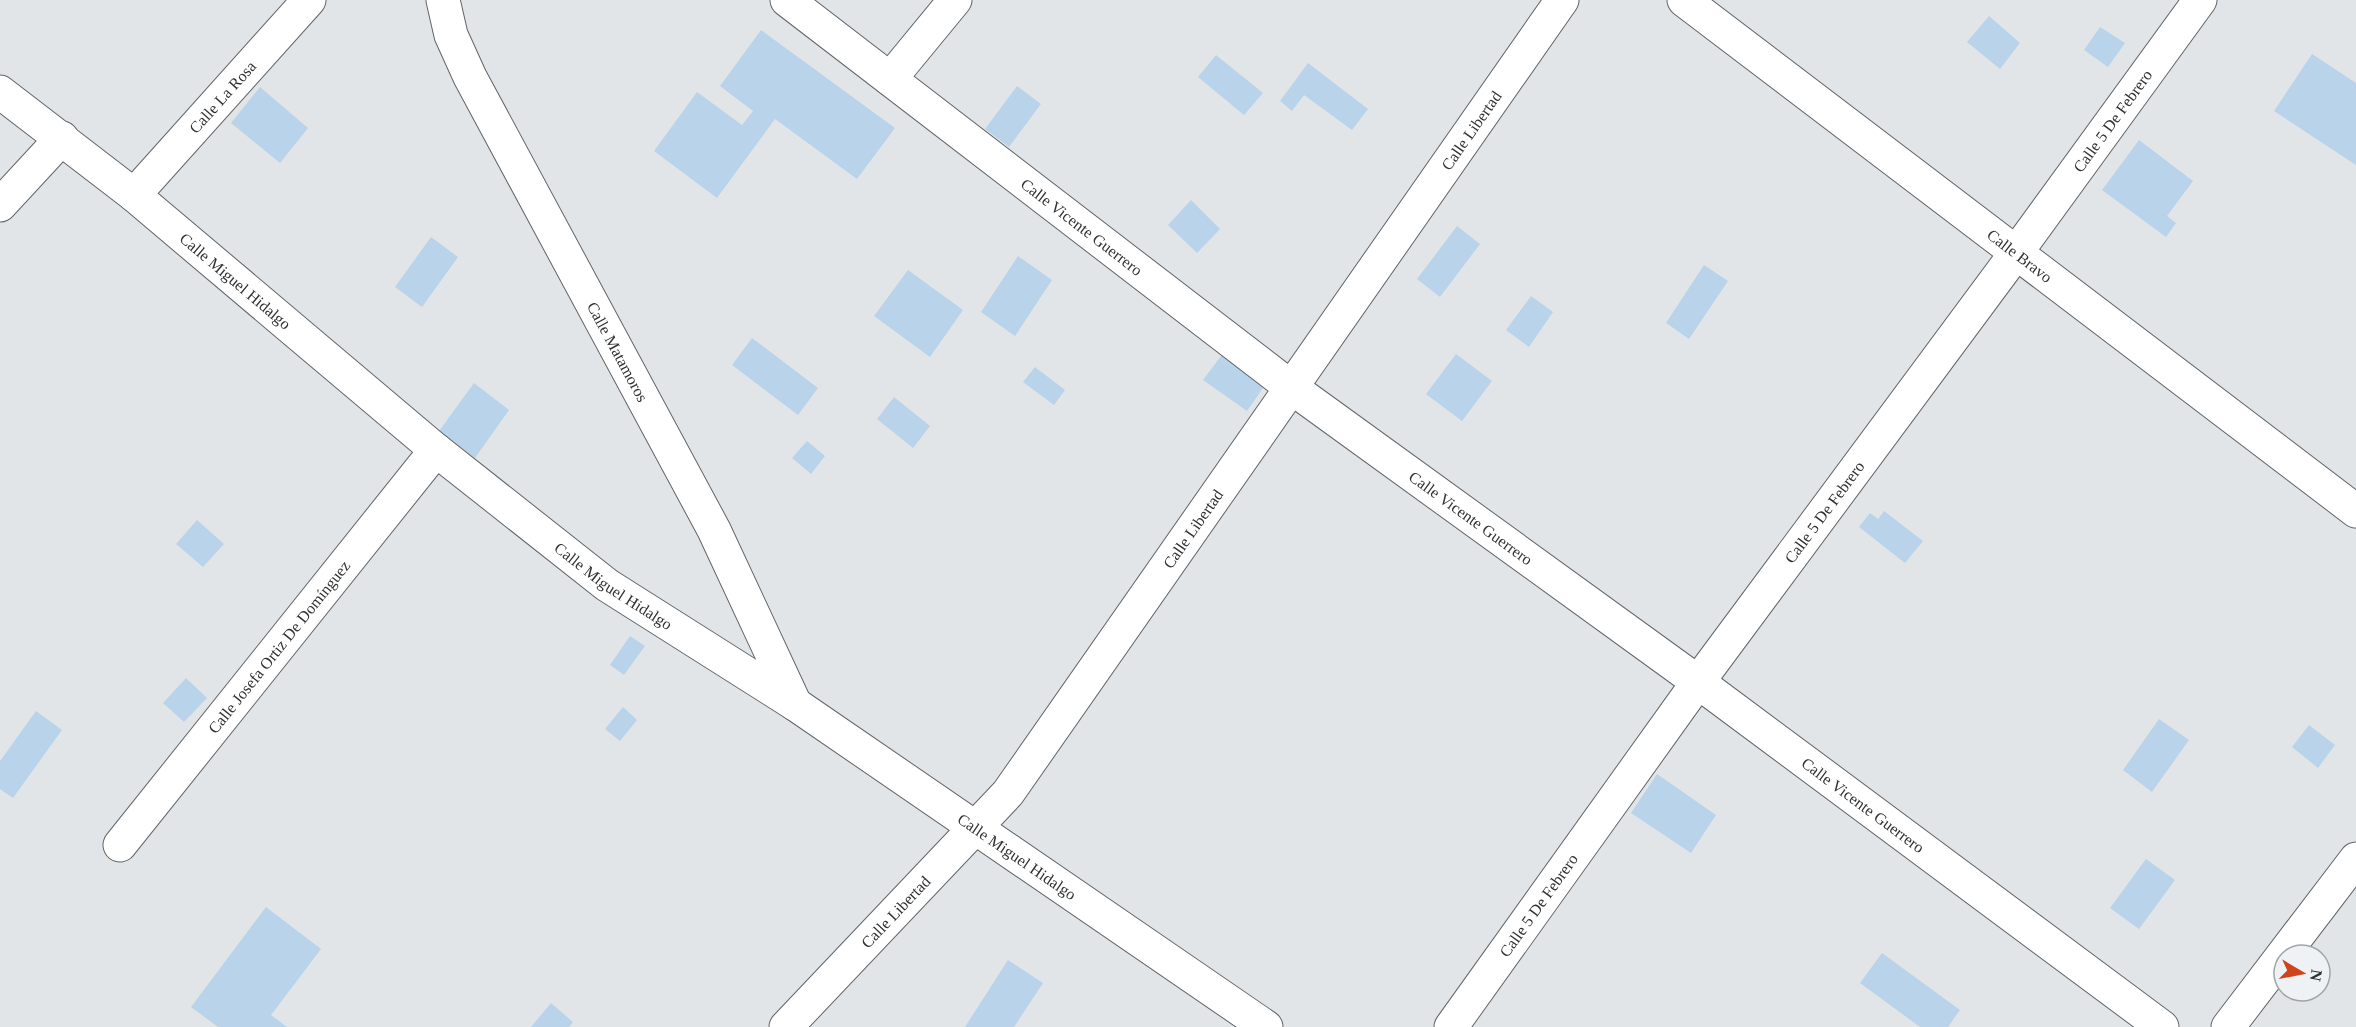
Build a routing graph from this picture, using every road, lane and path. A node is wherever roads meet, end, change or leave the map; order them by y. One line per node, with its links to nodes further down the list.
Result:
1 (309, 0): 11 (street, Calle La Rosa)
2 (443, 0): 18 (street, Calle Matamoros)
3 (787, 0): 8 (street, Calle Vicente Guerrero)
4 (956, 0): 8 (street)
5 (1562, 0): 14 (street, Calle Libertad)
6 (1684, 0): 13 (street, Calle Bravo)
7 (2200, 0): 13 (street, Calle 5 De Febrero)
8 (890, 79): 14 (street, Calle Vicente Guerrero)
9 (0, 92): 10 (street, Calle Miguel Hidalgo)
10 (62, 138): 11 (street, Calle Miguel Hidalgo); 12 (street)
11 (134, 195): 15 (street, Calle Miguel Hidalgo)
12 (0, 205)
13 (2016, 254): 16 (street, Calle Bravo); 17 (street, Calle 5 De Febrero)
14 (1292, 388): 17 (street, Calle Vicente Guerrero); 19 (street, Calle Libertad)
15 (436, 450): 18 (street, Calle Miguel Hidalgo); 20 (street, Calle Josefa Ortiz De Domínguez)
16 (2356, 511)
17 (1698, 682): 24 (street, Calle 5 De Febrero); 25 (street, Calle Vicente Guerrero)
18 (795, 704): 19 (street, Calle Miguel Hidalgo)
19 (974, 827): 22 (street, Calle Libertad); 23 (street, Calle Miguel Hidalgo)
20 (120, 845)
21 (2356, 859): 26 (street)
22 (786, 1027)
23 (1266, 1027)
24 (1451, 1027)
25 (2162, 1027)
26 (2228, 1027)

